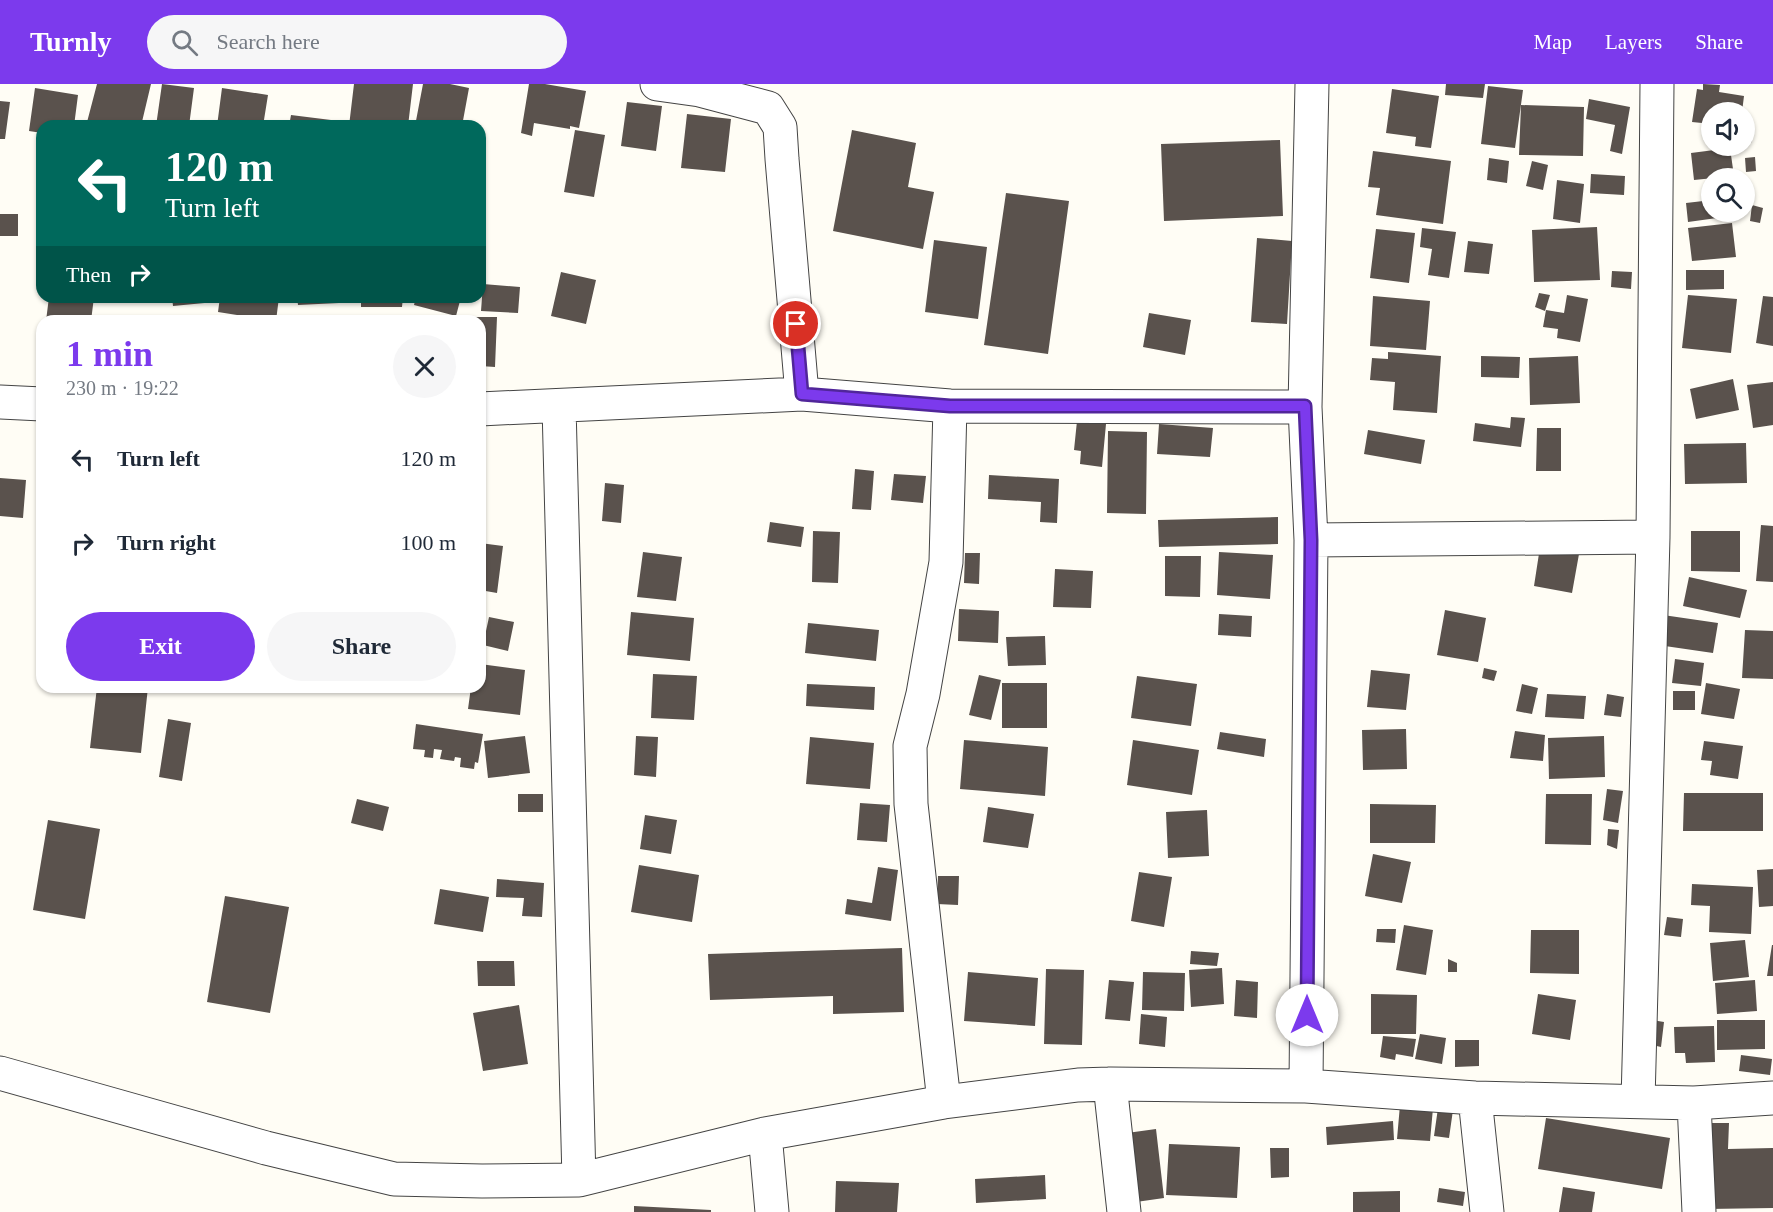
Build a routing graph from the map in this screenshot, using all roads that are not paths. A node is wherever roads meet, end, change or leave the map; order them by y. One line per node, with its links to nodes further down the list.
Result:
1 (657, 84): 4 (street)
2 (1312, 84): 9 (street)
3 (1657, 84): 11 (street)
4 (802, 394): 7 (street); 8 (street)
5 (0, 402): 6 (street)
6 (36, 404)
7 (559, 406): 10 (street); 22 (street)
8 (950, 406): 9 (street); 19 (street)
9 (1305, 406): 12 (street)
10 (486, 408)
11 (1653, 537): 12 (street); 18 (street)
12 (1311, 540): 15 (street)
13 (0, 1073): 22 (street)
14 (1110, 1084): 15 (street); 19 (street); 24 (street)
15 (1306, 1086): 16 (street)
16 (1475, 1098): 18 (street); 25 (street)
17 (1773, 1098): 20 (street)
18 (1638, 1101): 20 (street)
19 (944, 1102): 21 (street)
20 (1694, 1103): 26 (street)
21 (765, 1134): 22 (street); 23 (street)
22 (579, 1179)
23 (772, 1212)
24 (1124, 1212)
25 (1486, 1212)
26 (1700, 1212)

